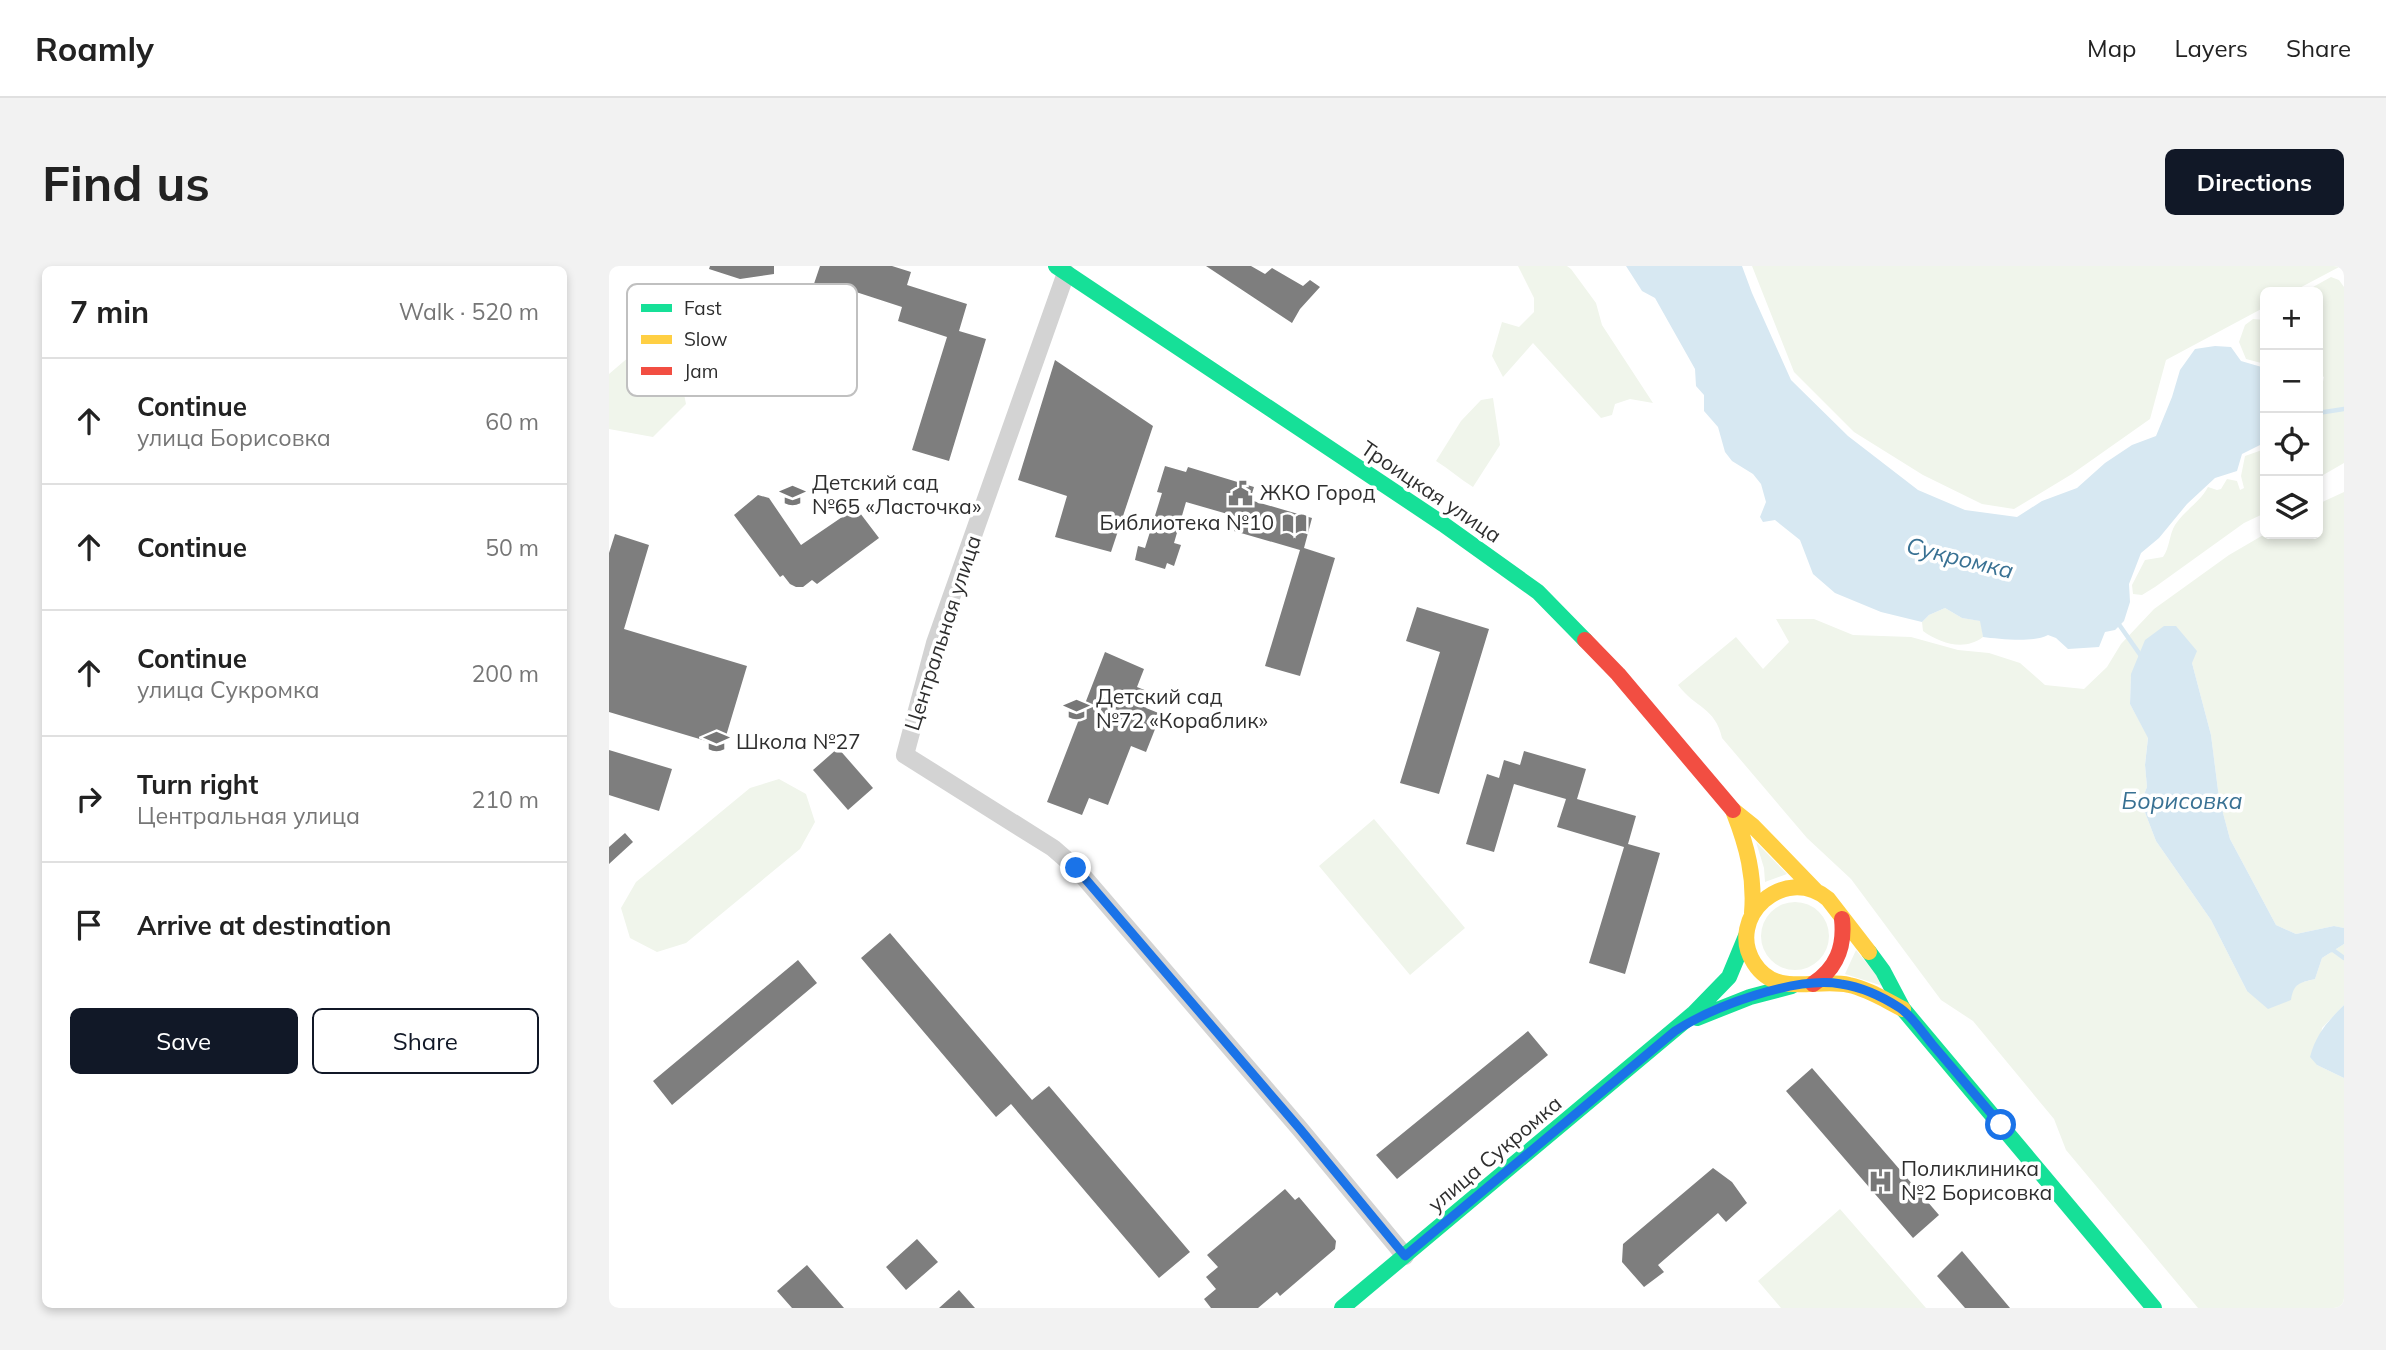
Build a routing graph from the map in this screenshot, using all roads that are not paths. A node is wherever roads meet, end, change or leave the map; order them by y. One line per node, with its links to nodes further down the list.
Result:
1 (1061, 269): 2 (street, Троицкая улица); 11 (street, Центральная улица)
2 (1732, 809): 3 (street, Троицкая улица); 4 (street, Троицкая улица)
3 (1816, 891): 4 (street); 5 (street)
4 (1752, 913): 6 (street)
5 (1842, 919): 7 (street); 9 (street)
6 (1746, 936): 8 (street); 10 (street, улица Сукромка)
7 (1813, 984): 8 (street); 9 (street)
8 (1793, 986): 10 (street, улица Сукромка)
9 (1903, 1009): 13 (street)
10 (1675, 1031): 11 (street, улица Сукромка)
11 (1405, 1256): 12 (street, улица Сукромка)
12 (1342, 1308)
13 (2154, 1308)

